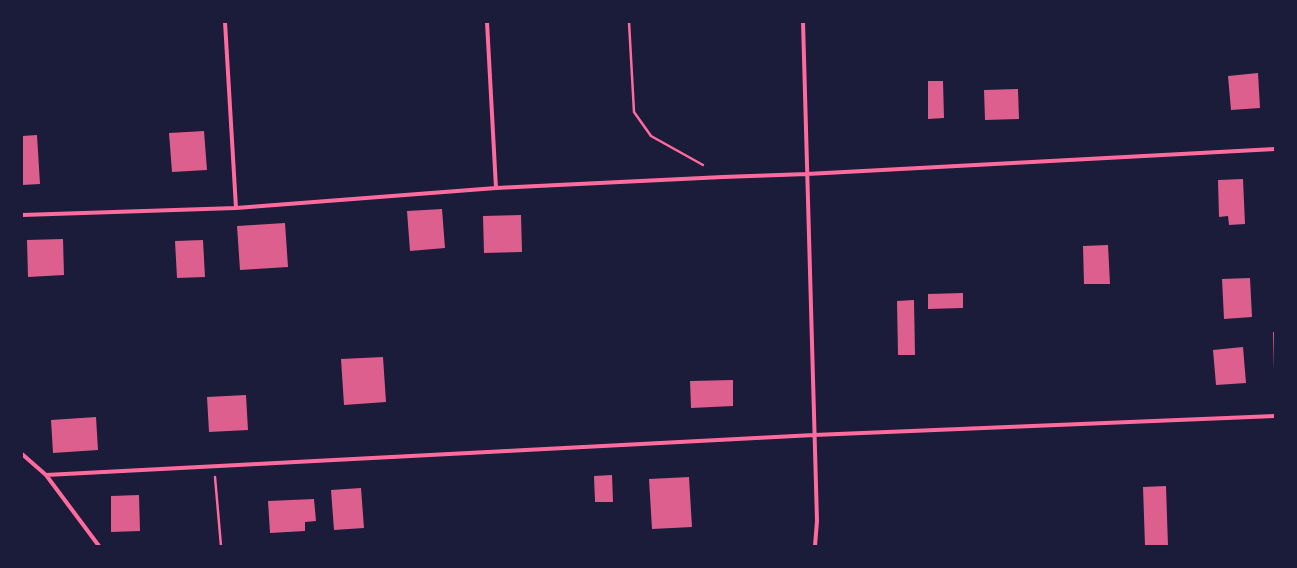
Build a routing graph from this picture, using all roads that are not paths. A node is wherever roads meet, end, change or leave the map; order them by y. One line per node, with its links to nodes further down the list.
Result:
1 (225, 22): 7 (street)
2 (487, 22): 6 (street)
3 (802, 22): 5 (street)
4 (1275, 149): 5 (street)
5 (807, 174): 6 (street); 10 (street)
6 (496, 188): 7 (street)
7 (236, 208): 8 (street)
8 (22, 215)
9 (1275, 416): 10 (street)
10 (814, 435): 12 (street); 14 (street)
11 (22, 454): 12 (street)
12 (46, 474): 13 (street)
13 (99, 546)
14 (814, 546)

